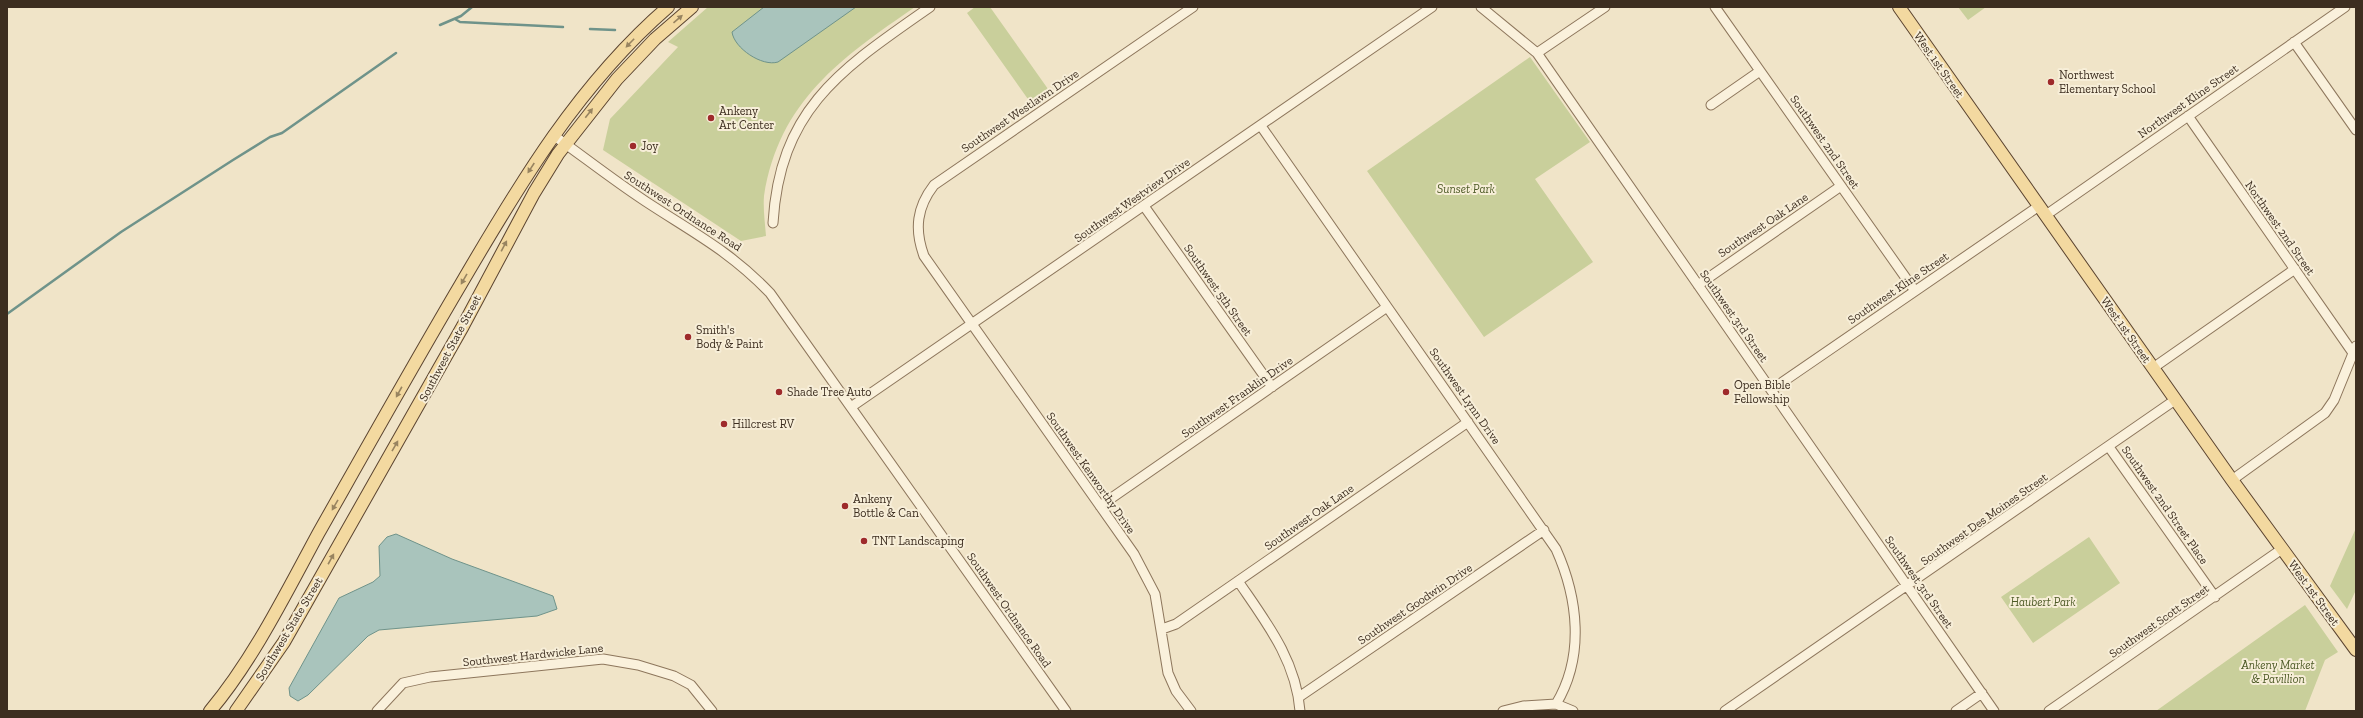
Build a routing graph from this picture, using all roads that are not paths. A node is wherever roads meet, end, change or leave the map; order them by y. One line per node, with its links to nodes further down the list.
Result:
1 (668, 7): 18 (main road, Southwest State Street, one-way to 18)
2 (692, 7): 19 (main road, Southwest State Street, one-way to 2)
3 (930, 7): 23 (street)
4 (1194, 7): 24 (street, Southwest Westlawn Drive)
5 (1481, 7): 12 (street, Southwest 3rd Street)
6 (1605, 7): 12 (street)
7 (1715, 7): 13 (street, Southwest 2nd Street)
8 (1899, 7): 22 (main road, West 1st Street)
9 (2345, 7): 11 (street, Northwest Kline Street)
10 (1429, 9): 16 (street, Southwest Westview Drive)
11 (2294, 42): 15 (street, Northwest Kline Street); 17 (street)
12 (1538, 53): 26 (street, Southwest 3rd Street)
13 (1760, 71): 14 (street); 20 (street, Southwest 2nd Street)
14 (1711, 104)
15 (2188, 116): 22 (street, Northwest Kline Street); 25 (street, Northwest 2nd Street)
16 (1261, 126): 21 (street, Southwest Westview Drive); 28 (street, Southwest Lynn Drive)
17 (2356, 130)
18 (553, 135): 19 (street, Southwest Ordnance Road); 50 (main road, Southwest State Street, one-way to 50)
19 (566, 144): 35 (street, Southwest Ordnance Road); 51 (main road, Southwest State Street, one-way to 19)
20 (1842, 186): 26 (street, Southwest Oak Lane); 27 (street, Southwest 2nd Street)
21 (1144, 206): 29 (street, Southwest Westview Drive); 32 (street, Southwest 5th Street)
22 (2042, 211): 27 (street, Southwest Kline Street); 31 (main road, West 1st Street)
23 (773, 223)
24 (931, 267): 29 (street, Southwest Kenworthy Drive)
25 (2294, 269): 30 (street, Northwest 2nd Street); 31 (street)
26 (1698, 285): 33 (street, Southwest 3rd Street)
27 (1915, 291): 33 (street, Southwest Kline Street)
28 (1387, 307): 32 (street, Southwest Franklin Drive); 36 (street, Southwest Lynn Drive)
29 (972, 324): 35 (street, Southwest Westview Drive); 39 (street, Southwest Kenworthy Drive)
30 (2354, 349): 38 (street)
31 (2153, 368): 34 (main road, West 1st Street)
32 (1272, 387): 39 (street, Southwest Franklin Drive)
33 (1771, 390): 43 (street, Southwest 3rd Street)
34 (2175, 400): 37 (street, Southwest Des Moines Street); 38 (main road, West 1st Street)
35 (851, 407): 54 (street, Southwest Ordnance Road)
36 (1468, 422): 40 (street, Southwest Lynn Drive); 42 (street, Southwest Oak Lane)
37 (2109, 447): 43 (street, Southwest Des Moines Street); 44 (street, Southwest 2nd Street Place)
38 (2232, 480): 41 (main road, West 1st Street)
39 (1100, 506): 45 (street, Southwest Kenworthy Drive)
40 (1544, 530): 48 (street, Southwest Goodwin Drive); 49 (street, Southwest Lynn Drive)
41 (2282, 549): 44 (street, Southwest Scott Street); 46 (main road, West 1st Street)
42 (1238, 581): 45 (street, Southwest Oak Lane); 48 (street)
43 (1907, 586): 47 (street, Southwest 3rd Street); 59 (street, Southwest Des Moines Street)
44 (2215, 597): 62 (street, Southwest Scott Street)
45 (1162, 629): 55 (street, Southwest Kenworthy Drive)
46 (2356, 650)
47 (1982, 693): 60 (street); 61 (street, Southwest 3rd Street)
48 (1299, 698): 56 (street)
49 (1556, 704): 57 (street); 58 (street)
50 (210, 711)
51 (236, 711)
52 (377, 711): 53 (street, Southwest Hardwicke Lane)
53 (712, 711)
54 (1066, 711)
55 (1190, 711)
56 (1300, 711)
57 (1503, 711)
58 (1573, 711)
59 (1725, 711)
60 (1956, 711)
61 (1994, 711)
62 (2049, 711)

